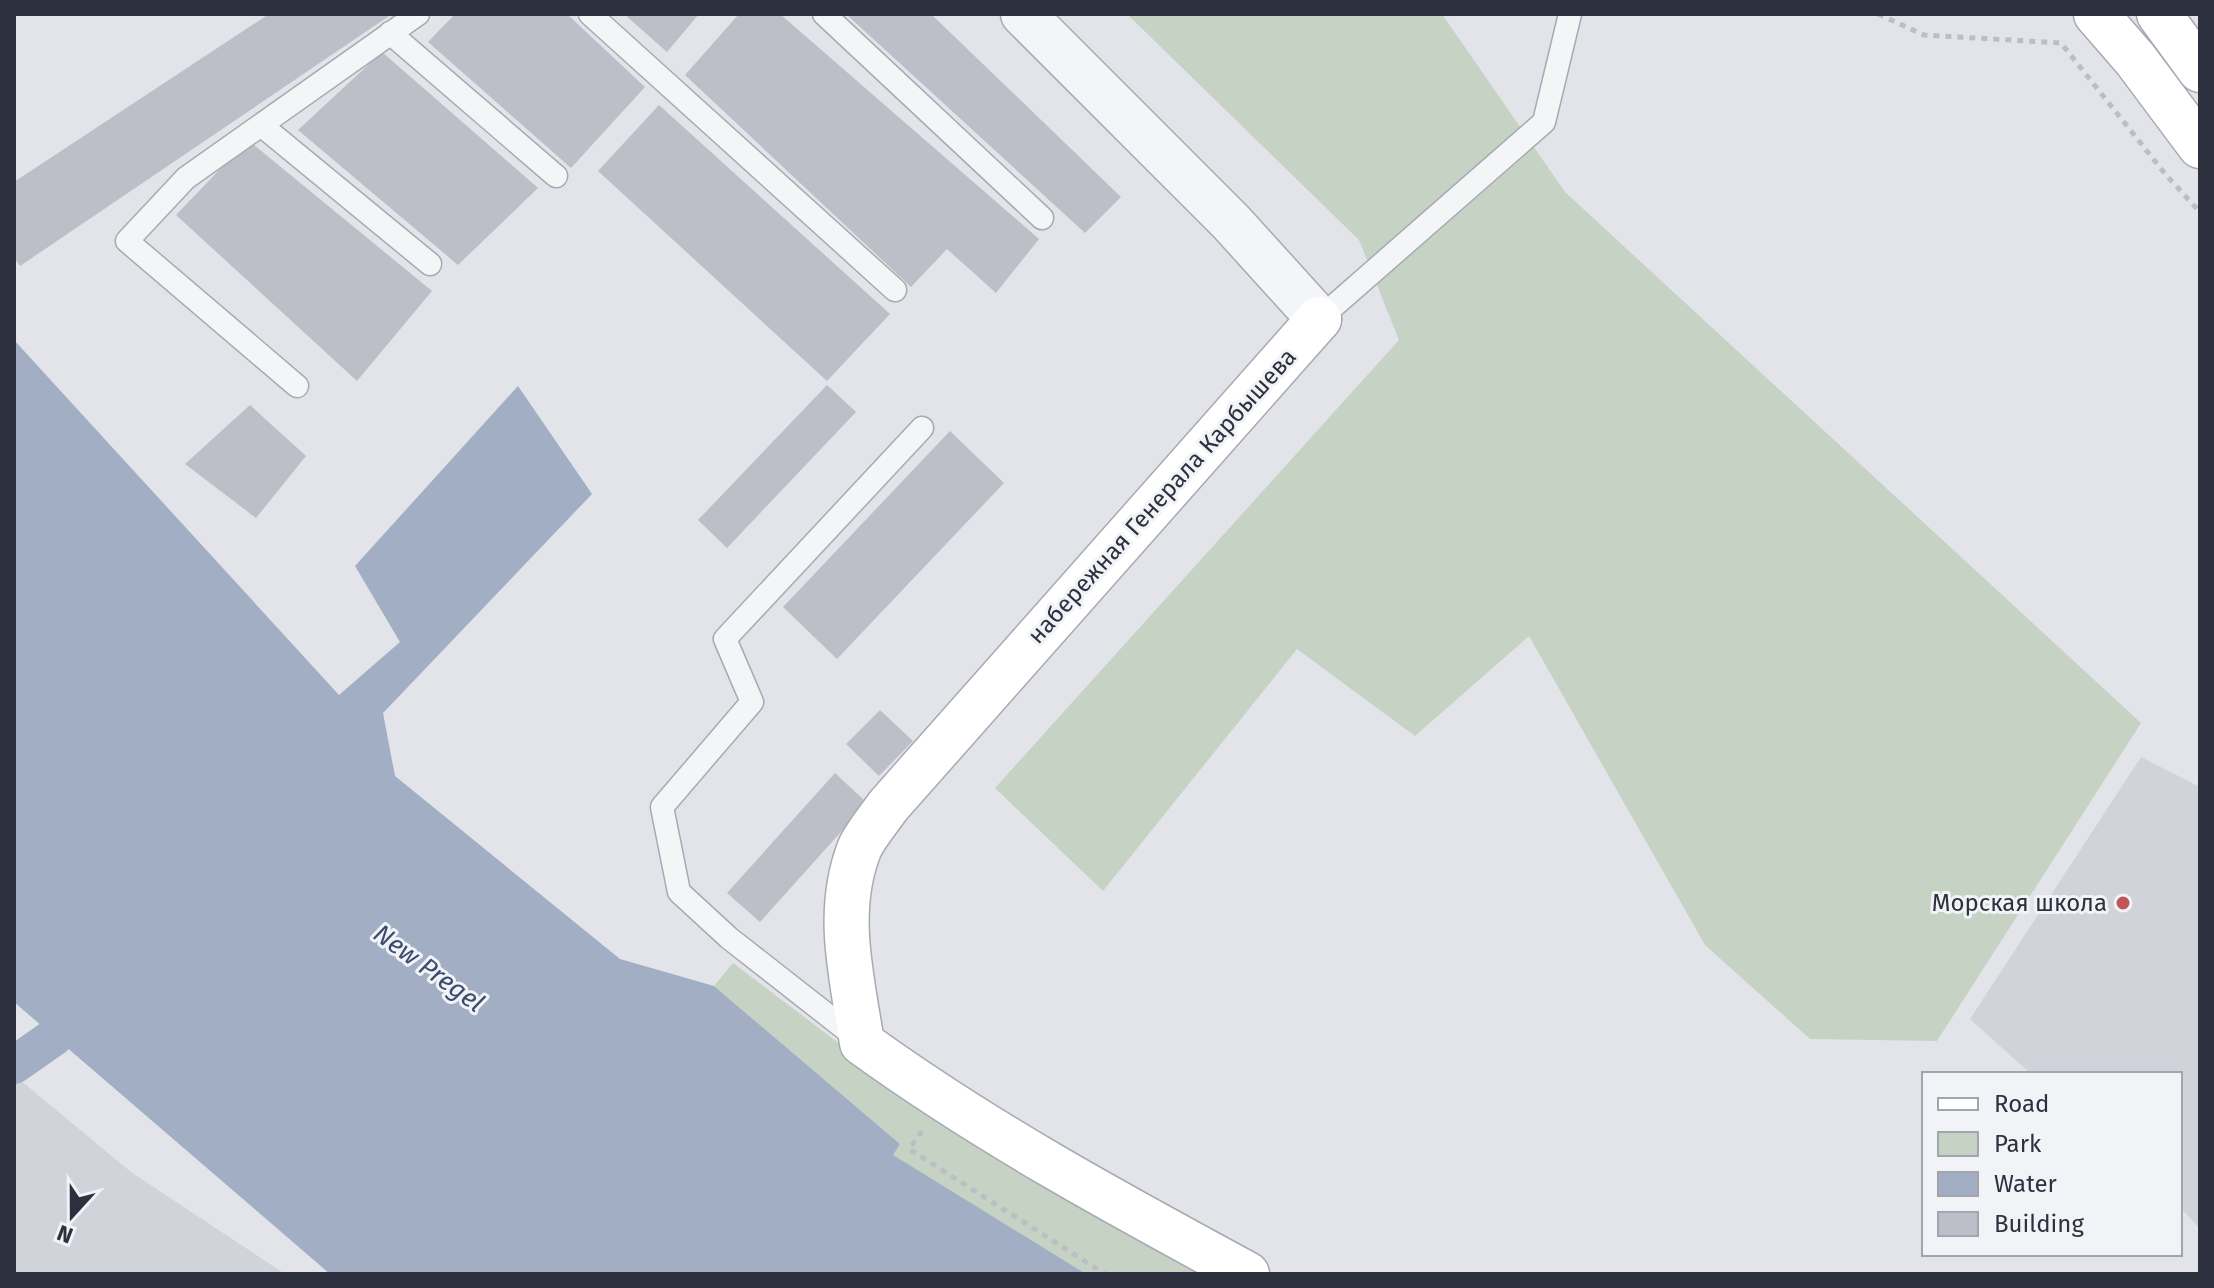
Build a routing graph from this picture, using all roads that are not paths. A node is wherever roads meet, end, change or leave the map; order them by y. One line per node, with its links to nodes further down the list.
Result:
1 (418, 14): 8 (lane)
2 (590, 14): 15 (lane)
3 (824, 14): 13 (lane)
4 (1023, 14): 16 (street)
5 (1570, 14): 16 (lane)
6 (2096, 14): 11 (street)
7 (2159, 14): 9 (street)
8 (390, 33): 10 (lane); 12 (lane)
9 (2200, 70)
10 (261, 125): 14 (lane); 17 (lane)
11 (2200, 146)
12 (556, 176)
13 (1042, 218)
14 (430, 264)
15 (895, 290)
16 (1319, 319): 19 (street, набережная Генерала Карбышева)
17 (297, 386)
18 (922, 428): 19 (lane)
19 (862, 1043): 20 (street)
20 (1247, 1274)

